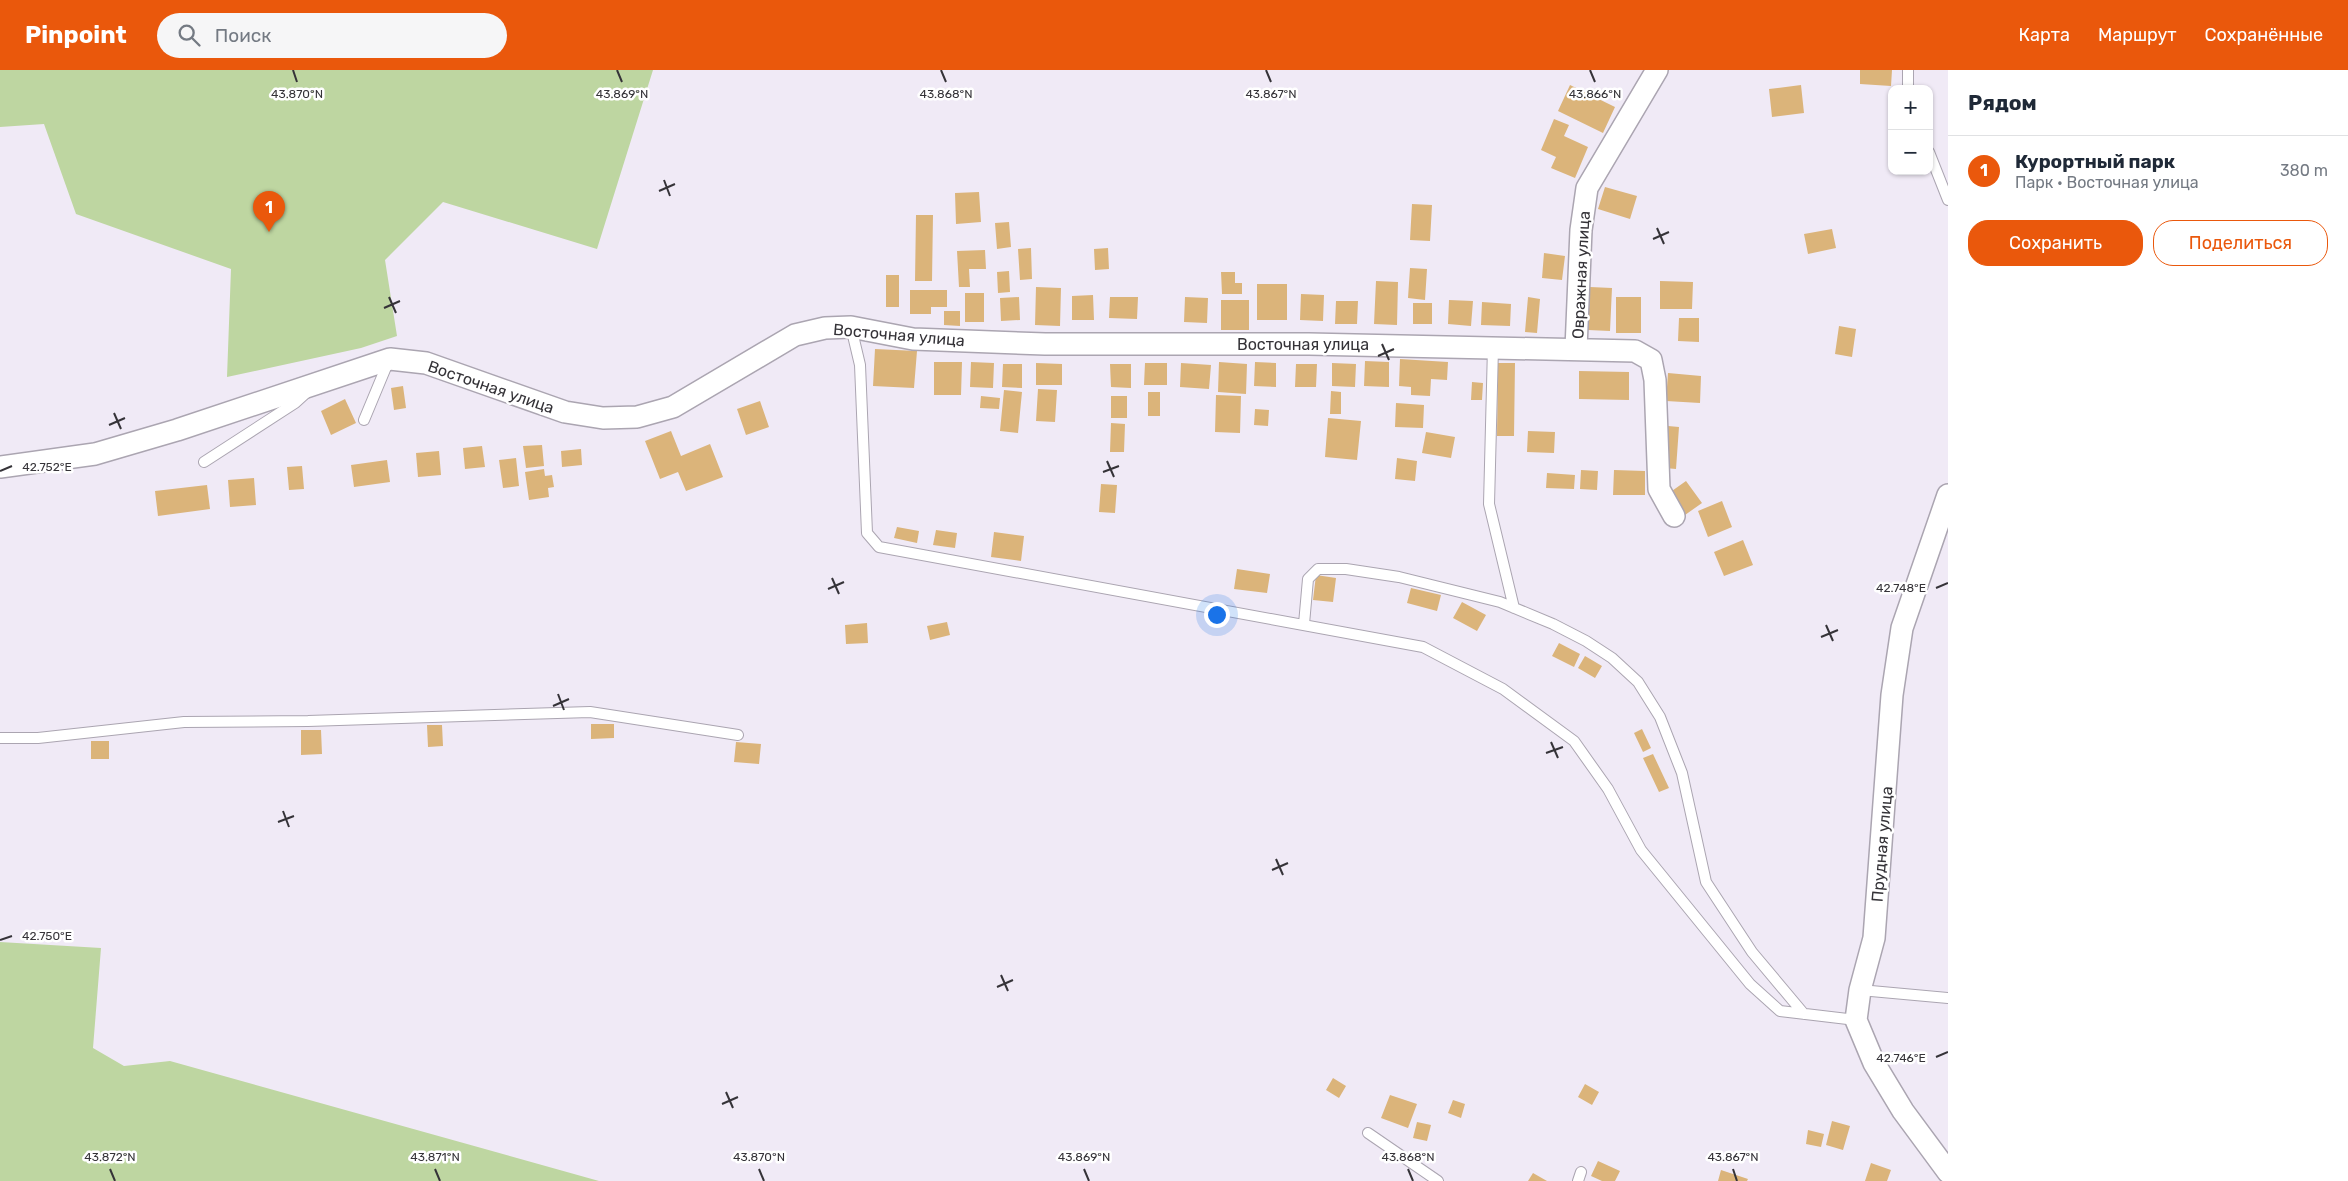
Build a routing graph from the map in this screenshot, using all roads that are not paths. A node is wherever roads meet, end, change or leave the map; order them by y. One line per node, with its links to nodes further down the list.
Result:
1 (1657, 70): 8 (street, Овражная улица)
2 (1908, 70): 3 (lane)
3 (1908, 85)
4 (1933, 162): 5 (lane)
5 (1948, 200)
6 (851, 327): 7 (street, Восточная улица); 9 (street, Восточная улица); 17 (lane)
7 (1493, 346): 8 (street, Восточная улица); 16 (lane)
8 (1576, 349): 15 (street, Восточная улица)
9 (390, 359): 10 (street, Восточная улица); 11 (lane)
10 (317, 382): 12 (lane); 13 (street, Восточная улица)
11 (364, 420)
12 (204, 462)
13 (0, 467)
14 (1948, 495): 20 (street, Прудная улица)
15 (1674, 516)
16 (1514, 608): 17 (lane); 22 (lane)
17 (1304, 624): 22 (lane)
18 (738, 735): 19 (lane)
19 (0, 738)
20 (1860, 990): 21 (lane); 23 (street, Прудная улица)
21 (1948, 998)
22 (1804, 1014): 23 (lane)
23 (1856, 1020): 25 (street)
24 (1368, 1133): 26 (lane)
25 (1948, 1172)
26 (1438, 1181)

